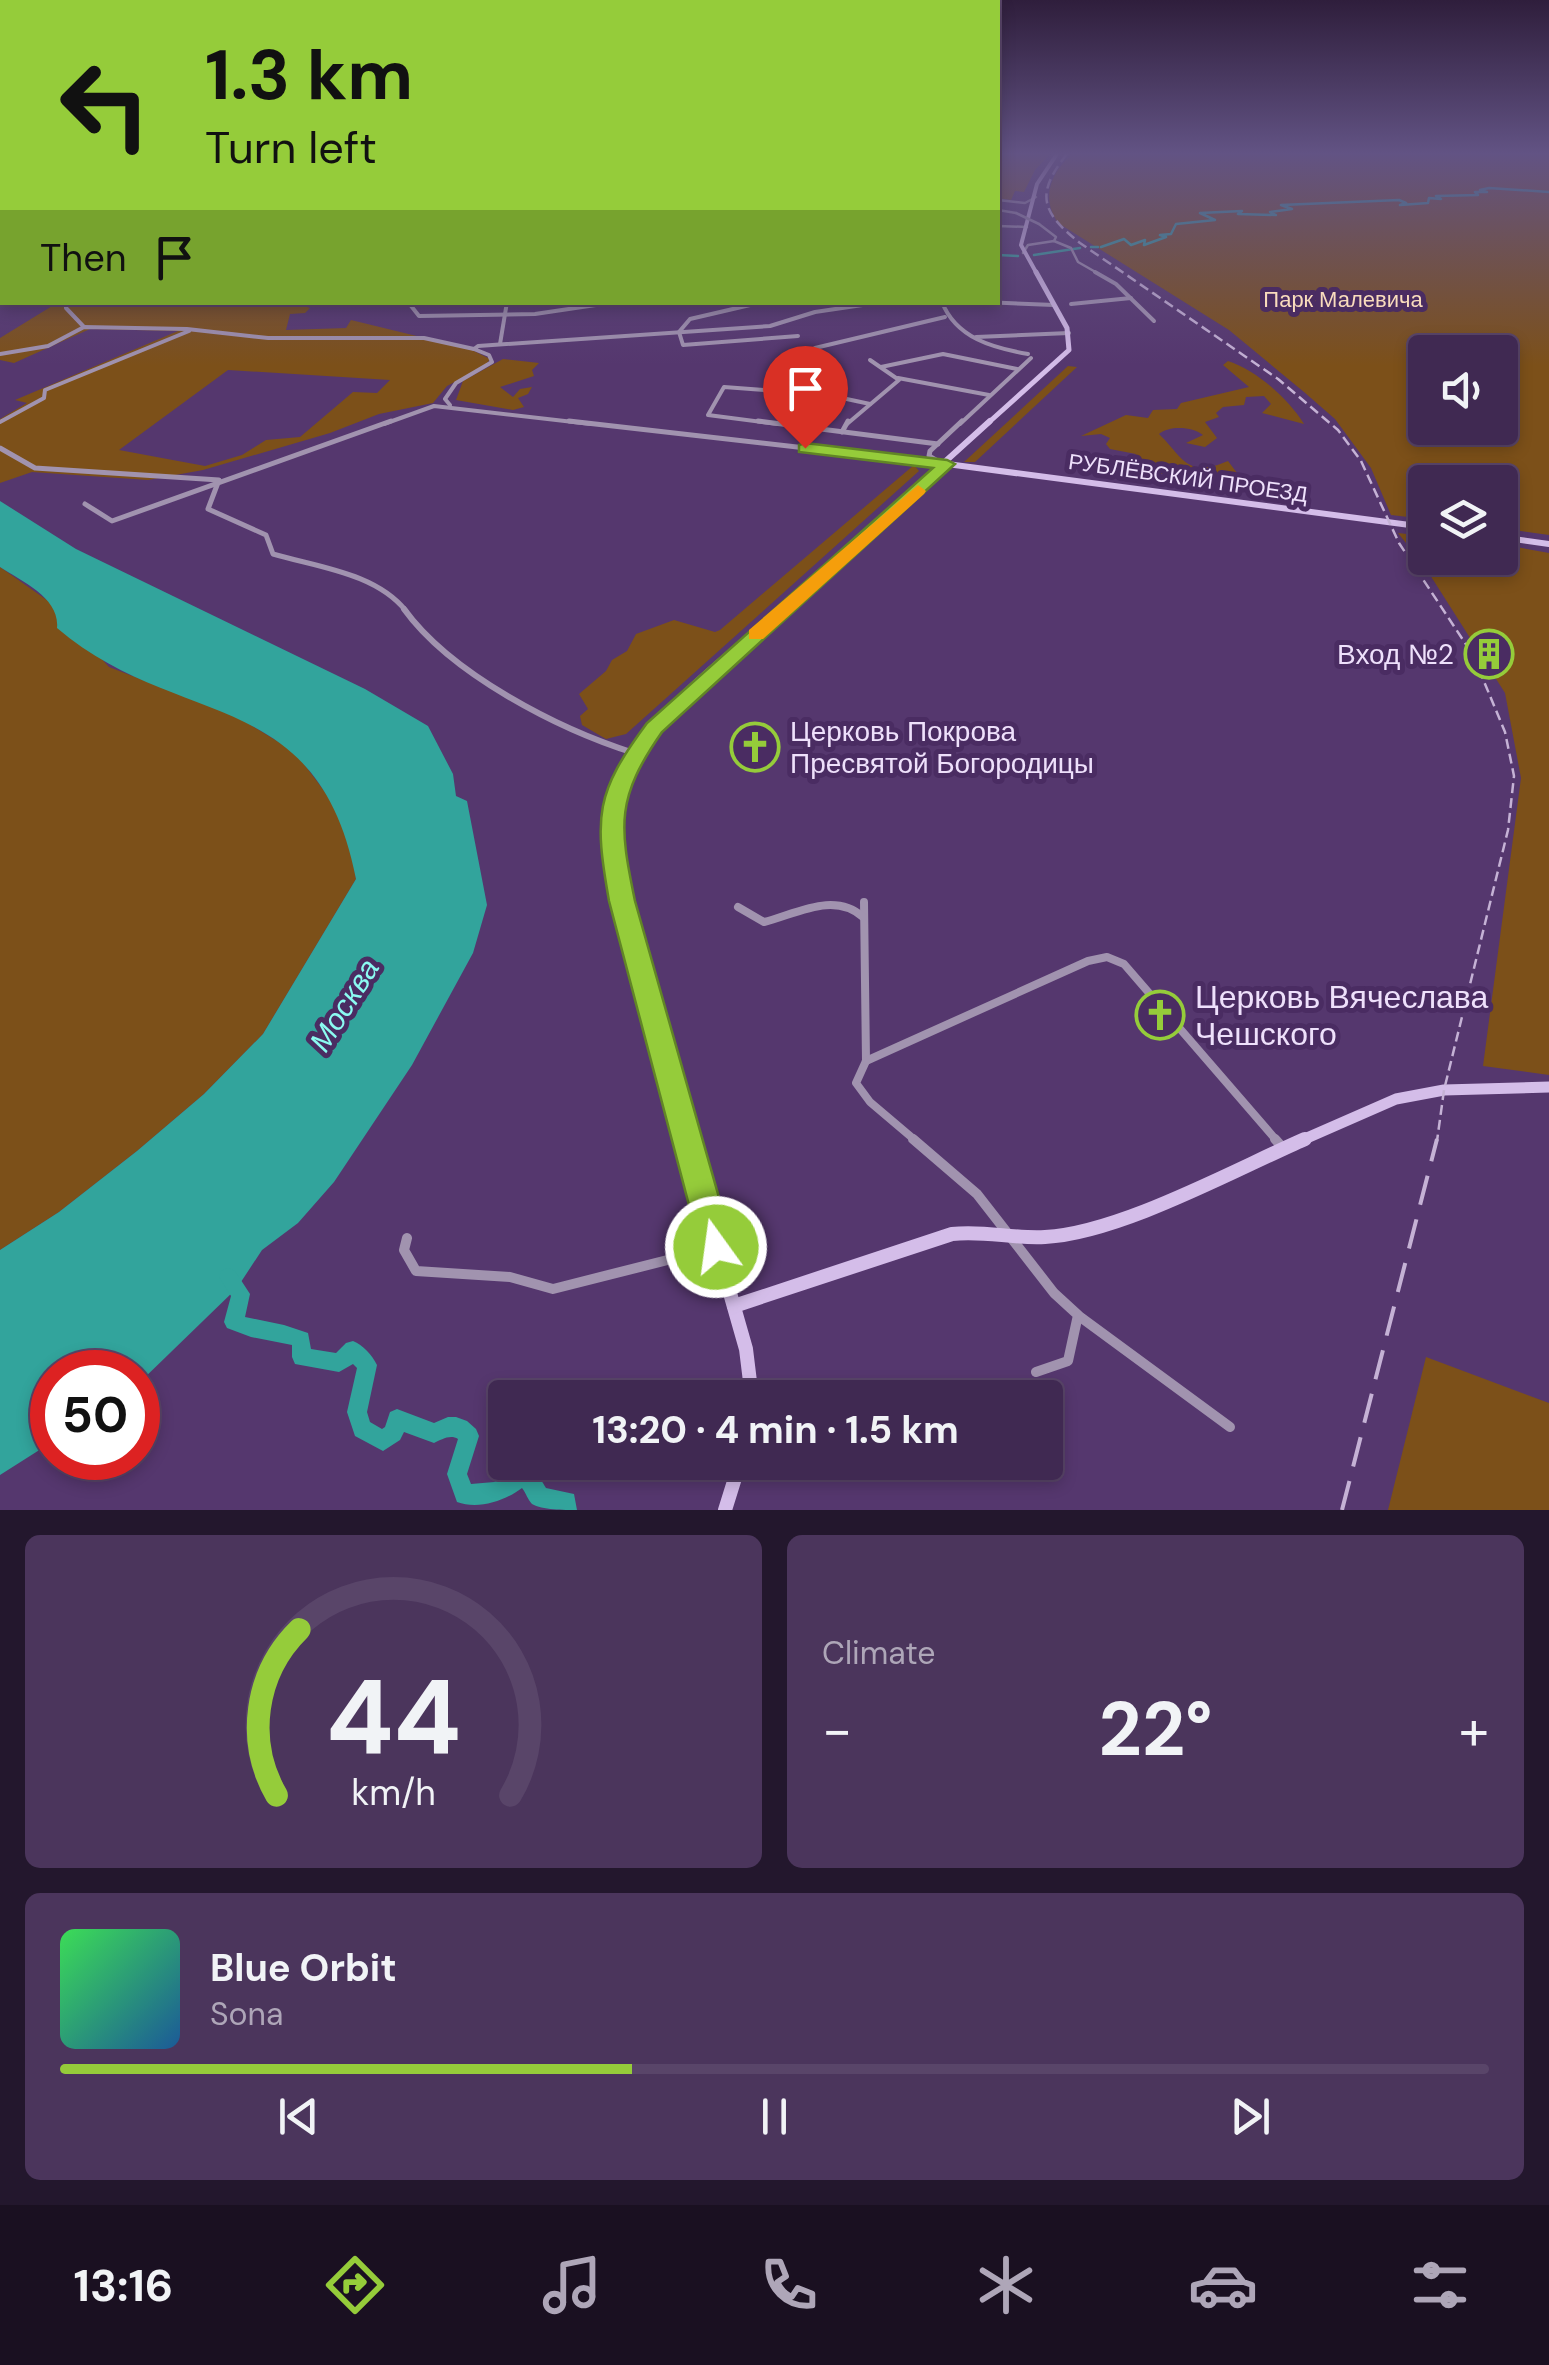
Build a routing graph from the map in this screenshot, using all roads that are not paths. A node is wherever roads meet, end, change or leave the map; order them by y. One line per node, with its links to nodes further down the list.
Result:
1 (1019, 224): 4 (street)
2 (1039, 224): 7 (street)
3 (1000, 225): 4 (street)
4 (1016, 226): 5 (street); 6 (street)
5 (1027, 227): 6 (main road)
6 (1023, 236): 8 (street); 9 (main road)
7 (1054, 242): 8 (street); 10 (street)
8 (1040, 244): 9 (street)
9 (1023, 252): 20 (main road)
10 (1132, 298): 12 (street); 23 (street)
11 (1000, 303): 20 (street)
12 (1071, 304)
13 (66, 305): 24 (street)
14 (410, 305): 21 (street)
15 (507, 305): 21 (street)
16 (591, 305): 21 (street)
17 (750, 305): 27 (street)
18 (857, 305): 27 (street)
19 (943, 305): 22 (street)
20 (1054, 305): 26 (main road)
21 (506, 315): 30 (street)
22 (946, 317): 29 (street); 32 (street)
23 (1154, 321)
24 (84, 327): 25 (street); 33 (street)
25 (190, 330): 31 (street); 41 (street)
26 (1069, 333): 29 (street); 45 (main road)
27 (678, 334): 28 (street); 30 (street)
28 (798, 336)
29 (972, 337): 36 (street)
30 (500, 344): 31 (street)
31 (474, 348): 40 (street)
32 (815, 348)
33 (0, 354)
34 (870, 360): 35 (street)
35 (881, 367): 36 (street); 37 (street)
36 (1019, 370): 38 (street)
37 (898, 378): 38 (street); 39 (street)
38 (990, 396): 43 (street)
39 (870, 404): 42 (street); 42 (street)
40 (451, 405): 45 (street); 46 (street)
41 (0, 422)
42 (842, 432): 43 (street)
43 (938, 444): 45 (street)
44 (0, 448): 46 (street)
45 (947, 464): 48 (street, РУБЛЁВСКИЙ ПРОЕЗД); 51 (main road)
46 (219, 480): 47 (street); 51 (street)
47 (84, 504)
48 (1408, 526)
49 (1518, 540): 50 (main road)
50 (1549, 544)
51 (634, 753): 60 (main road)
52 (864, 902): 54 (street)
53 (738, 907): 54 (street)
54 (864, 918): 55 (street)
55 (866, 1060): 57 (street); 58 (street)
56 (1549, 1086): 57 (main road)
57 (1284, 1149): 58 (main road)
58 (1011, 1235): 61 (main road); 62 (street)
59 (407, 1238): 60 (street)
60 (716, 1247): 61 (street)
61 (734, 1306): 64 (main road)
62 (1078, 1315): 63 (street); 65 (street)
63 (1036, 1372)
64 (750, 1380)
65 (1230, 1427)
66 (734, 1480): 67 (main road)
67 (724, 1510)

